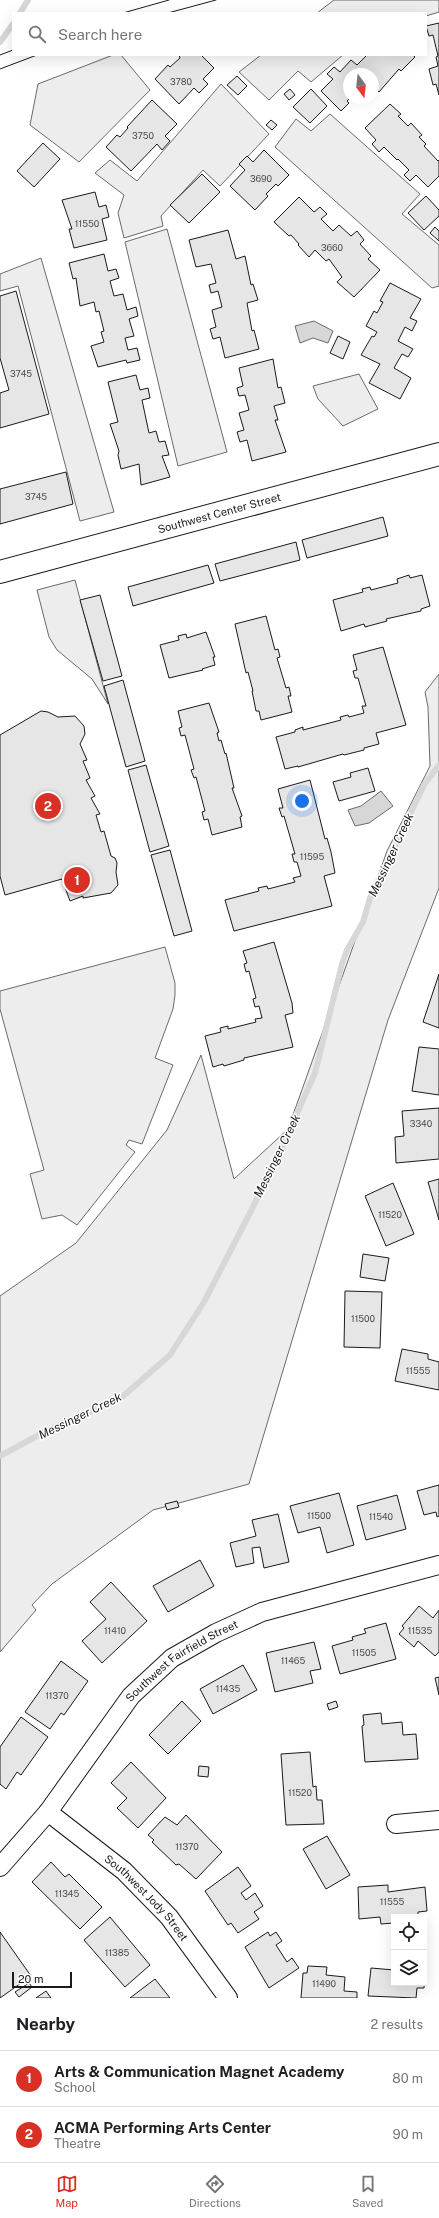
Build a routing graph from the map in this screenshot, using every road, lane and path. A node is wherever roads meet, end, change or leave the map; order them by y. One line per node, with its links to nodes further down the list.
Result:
1 (439, 454): 2 (street, Southwest Center Street)
2 (0, 572)
3 (439, 1565): 4 (street, Southwest Fairfield Street)
4 (48, 1812): 7 (street, Southwest Fairfield Street); 8 (street, Southwest Jody Street)
5 (439, 1820): 6 (street)
6 (396, 1824)
7 (0, 1867)
8 (228, 1998)

